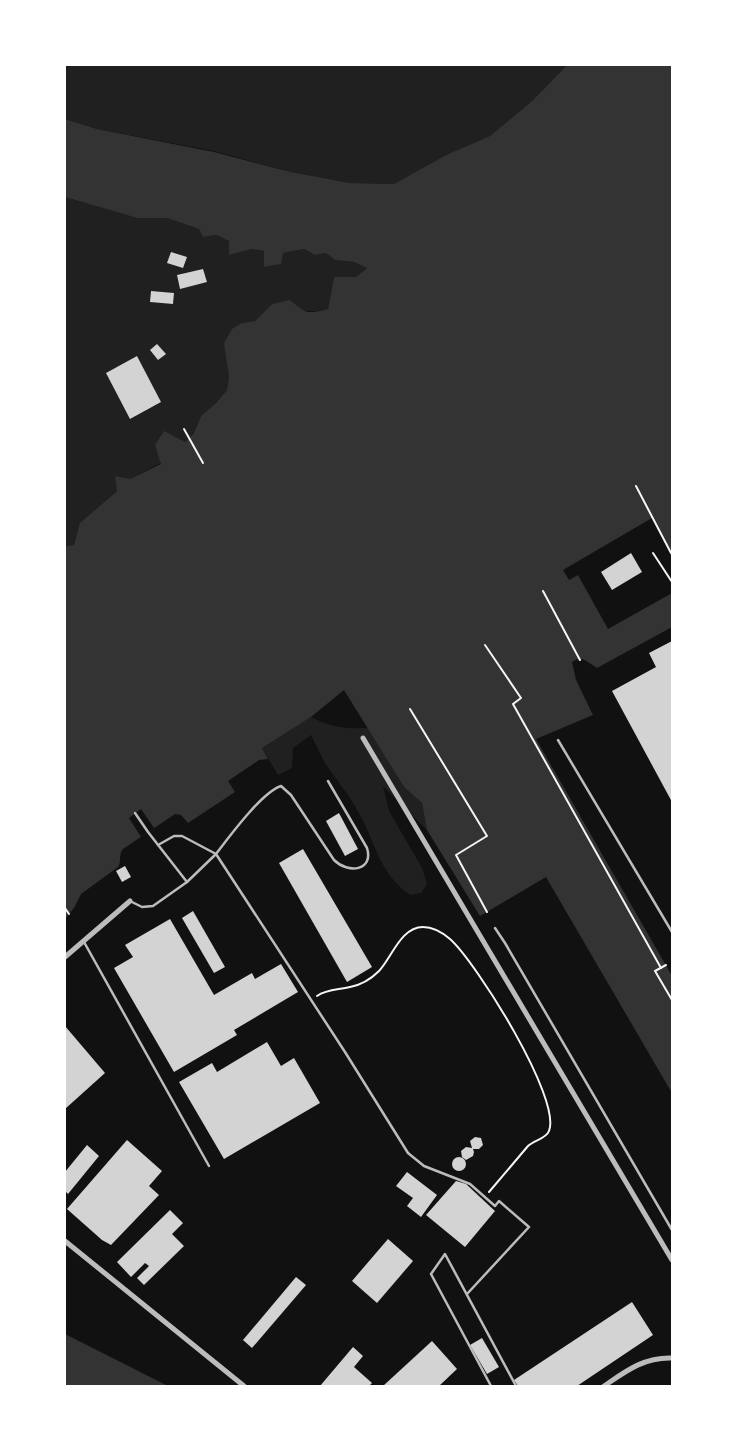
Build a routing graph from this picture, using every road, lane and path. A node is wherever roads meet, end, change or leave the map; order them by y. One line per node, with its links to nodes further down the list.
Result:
1 (184, 429): 2 (path)
2 (203, 462)
3 (636, 486): 5 (path)
4 (653, 553): 6 (path)
5 (671, 553)
6 (672, 582)
7 (543, 591): 9 (path)
8 (485, 645): 27 (path)
9 (580, 660)
10 (410, 709): 20 (path)
11 (363, 738): 34 (street)
12 (558, 740): 23 (lane)
13 (328, 781): 16 (lane)
14 (136, 813): 15 (lane)
15 (158, 845): 16 (lane); 17 (lane)
16 (216, 854): 17 (lane); 28 (lane)
17 (187, 882): 18 (lane)
18 (130, 901): 24 (street)
19 (65, 908): 21 (path)
20 (487, 912)
21 (69, 914)
22 (495, 928): 32 (lane)
23 (672, 932)
24 (83, 941): 25 (street); 30 (lane)
25 (65, 958)
26 (666, 965): 27 (path)
27 (661, 968): 29 (path)
28 (311, 1000): 31 (lane); 31 (path)
29 (672, 1000)
30 (209, 1166)
31 (485, 1197): 35 (lane)
32 (672, 1230)
33 (65, 1240): 37 (street)
34 (672, 1260)
35 (467, 1294): 38 (lane); 39 (lane)
36 (672, 1358): 40 (street)
37 (244, 1386)
38 (492, 1386)
39 (516, 1386)
40 (604, 1386)

